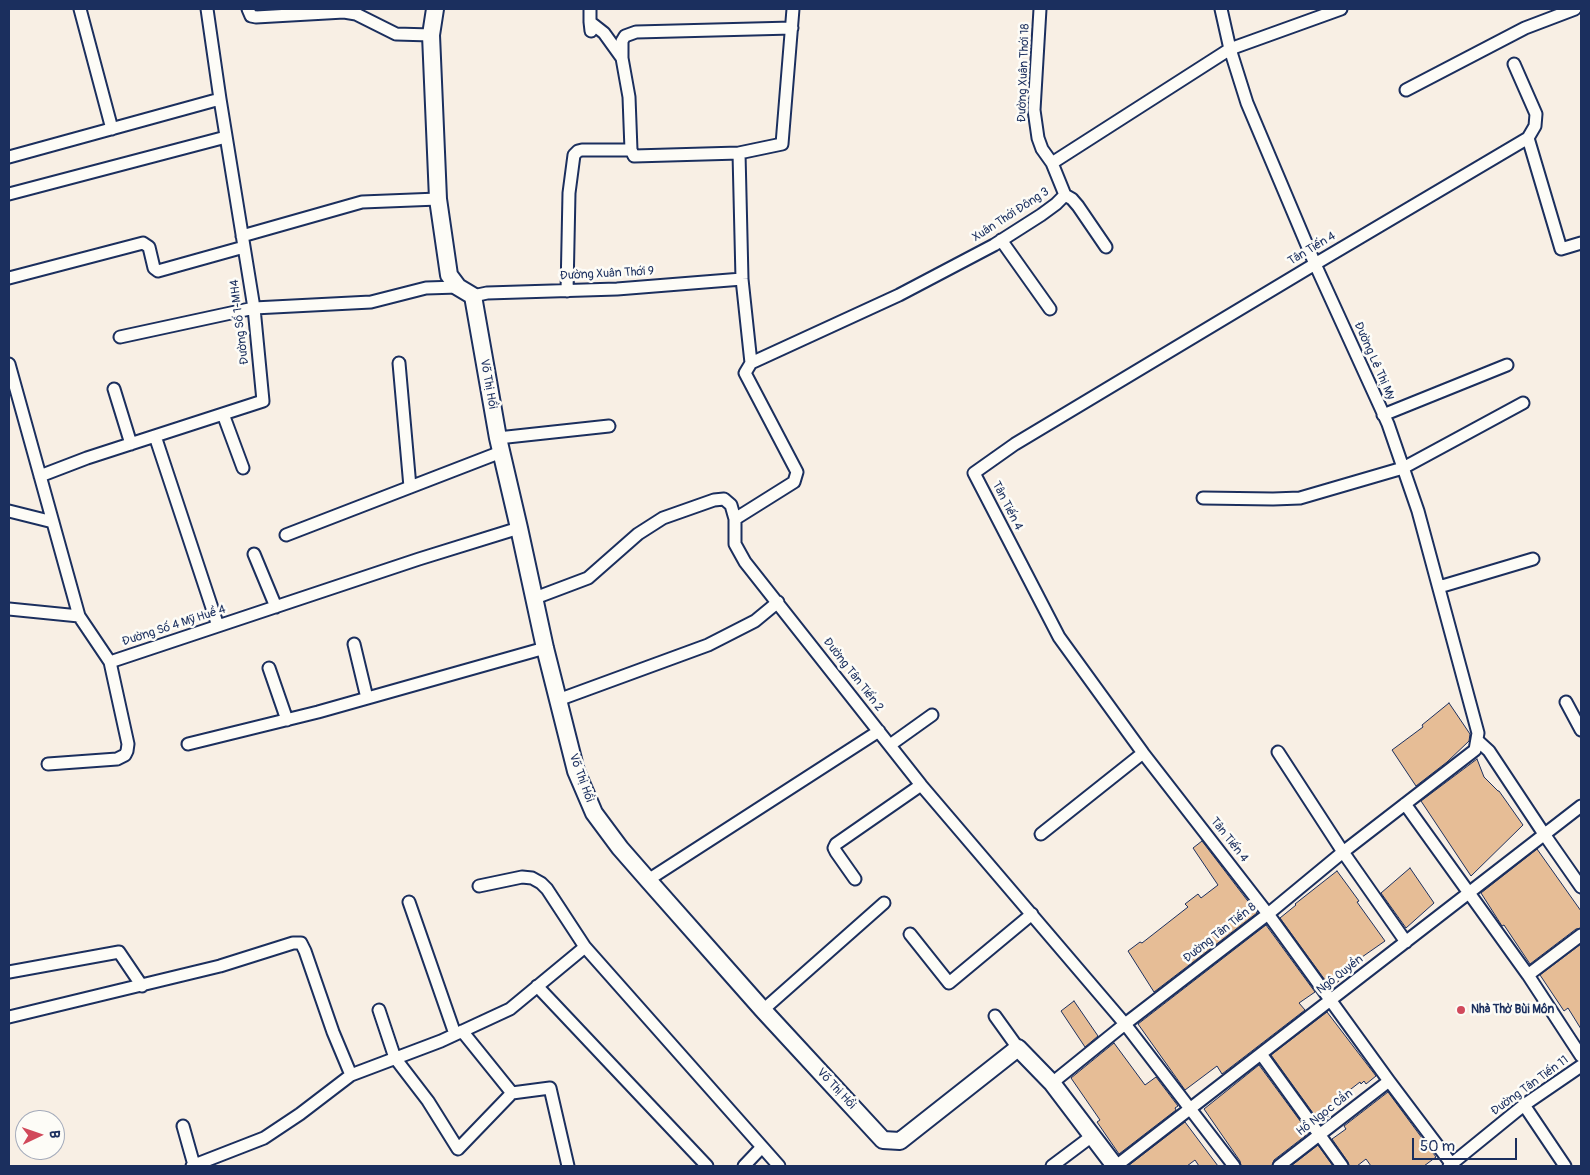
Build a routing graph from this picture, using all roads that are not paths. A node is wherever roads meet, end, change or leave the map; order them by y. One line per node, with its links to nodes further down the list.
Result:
1 (80, 9): 18 (street)
2 (207, 9): 17 (street, Đường Số 1-MH4)
3 (248, 9): 12 (street)
4 (435, 9): 12 (street)
5 (590, 9): 14 (street)
6 (793, 9): 11 (street)
7 (1040, 9): 24 (street, Đường Xuân Thới 18)
8 (1221, 9): 13 (street, Đường Lê Thị My)
9 (1341, 9): 13 (street)
10 (1576, 9): 16 (street)
11 (792, 28): 14 (street); 22 (street)
12 (432, 35): 27 (street)
13 (1230, 49): 24 (street); 32 (street, Đường Lê Thị My)
14 (622, 58): 21 (street)
15 (1514, 64): 20 (street)
16 (1406, 90)
17 (220, 99): 18 (street); 19 (street, Đường Số 1-MH4)
18 (112, 129): 23 (street)
19 (226, 138): 25 (street); 29 (street, Đường Số 1-MH4)
20 (1528, 138): 30 (street); 32 (street, Tân Tiến 4)
21 (631, 150): 22 (street); 36 (street)
22 (739, 153): 34 (street)
23 (9, 158)
24 (1052, 163): 26 (street, Xuân Thới Đông 3)
25 (9, 194)
26 (1065, 195): 28 (street, Xuân Thới Đông 3); 31 (street)
27 (438, 199): 29 (street); 35 (street)
28 (1001, 240): 39 (street); 42 (street, Xuân Thới Đông 3)
29 (243, 242): 33 (street); 38 (street, Đường Số 1-MH4)
30 (1581, 243)
31 (1106, 247)
32 (1315, 264): 49 (street, Đường Lê Thị My); 88 (street, Tân Tiến 4)
33 (9, 278)
34 (742, 279): 36 (street, Đường Xuân Thới 9); 42 (street)
35 (458, 287): 37 (street); 38 (street)
36 (567, 290): 37 (street, Đường Xuân Thới 9)
37 (473, 296): 53 (street, Võ Thị Hồi)
38 (254, 308): 40 (street); 48 (street, Đường Số 1-MH4)
39 (1050, 309)
40 (120, 337)
41 (399, 363): 57 (street)
42 (751, 363): 60 (street)
43 (9, 364): 46 (street)
44 (1507, 365): 49 (street)
45 (114, 390): 52 (street)
46 (13, 393): 56 (street)
47 (1523, 404): 55 (street)
48 (223, 414): 51 (street, Đường Số 1-MH4); 54 (street)
49 (1383, 415): 55 (street, Đường Lê Thị My)
50 (609, 426): 53 (street)
51 (155, 436): 52 (street, Đường Số 1-MH4); 72 (street)
52 (131, 444): 56 (street, Đường Số 1-MH4)
53 (500, 445): 57 (street); 62 (street, Võ Thị Hồi)
54 (243, 468)
55 (1403, 468): 58 (street); 66 (street, Đường Lê Thị My)
56 (40, 476): 61 (street)
57 (410, 487): 63 (street)
58 (1203, 498)
59 (9, 511): 61 (street)
60 (734, 519): 67 (street, Đường Tân Tiến 2); 68 (street, Đường Tân Tiến 2)
61 (53, 522): 71 (street)
62 (520, 528): 67 (street, Võ Thị Hồi); 69 (street, Đường Số 4 Mỹ Huề 4)
63 (286, 535)
64 (254, 554): 69 (street)
65 (1533, 559): 66 (street)
66 (1439, 587): 84 (street, Đường Lê Thị My)
67 (534, 598): 74 (street, Võ Thị Hồi)
68 (778, 602): 78 (street); 83 (street, Đường Tân Tiến 2)
69 (276, 607): 72 (street, Đường Số 4 Mỹ Huề 4)
70 (9, 609): 71 (street)
71 (79, 616): 75 (street)
72 (218, 626): 75 (street, Đường Số 4 Mỹ Huề 4)
73 (354, 644): 77 (street)
74 (545, 648): 77 (street); 78 (street, Võ Thị Hồi)
75 (110, 662): 89 (street)
76 (269, 668): 81 (street)
77 (367, 698): 81 (street)
78 (558, 700): 97 (street, Võ Thị Hồi)
79 (1566, 702): 82 (street)
80 (932, 715): 86 (street)
81 (286, 720): 85 (street)
82 (1581, 729)
83 (880, 732): 86 (street, Đường Tân Tiến 2); 97 (street)
84 (1477, 737): 91 (street, Đường Tân Tiến 8); 94 (street)
85 (188, 744)
86 (890, 745): 90 (street, Đường Tân Tiến 2)
87 (1278, 752): 95 (street)
88 (1143, 753): 93 (street); 104 (street, Tân Tiến 4)
89 (48, 764)
90 (921, 785): 96 (street); 103 (street, Đường Tân Tiến 2)
91 (1405, 804): 95 (street, Đường Tân Tiến 8); 100 (street)
92 (1581, 806): 94 (street, Ngô Quyền)
93 (1042, 834)
94 (1544, 834): 99 (street); 100 (street, Ngô Quyền)
95 (1343, 852): 104 (street, Đường Tân Tiến 8); 107 (street)
96 (855, 879)
97 (648, 880): 115 (street, Võ Thị Hồi)
98 (479, 886): 108 (street)
99 (1581, 887)
100 (1468, 893): 107 (street, Ngô Quyền); 110 (street)
101 (410, 902): 119 (street)
102 (884, 903): 115 (street)
103 (1032, 914): 105 (street); 118 (street, Đường Tân Tiến 2)
104 (1268, 914): 113 (street, Tân Tiến 4); 118 (street, Đường Tân Tiến 8)
105 (910, 934)
106 (1581, 935): 110 (street)
107 (1406, 942): 113 (street, Ngô Quyền)
108 (585, 947): 112 (street); 134 (street)
109 (9, 972): 111 (street)
110 (1528, 975): 122 (street)
111 (142, 986): 117 (street); 125 (street)
112 (538, 986): 119 (street); 137 (street)
113 (1332, 1000): 121 (street, Ngô Quyền); 126 (street, Tân Tiến 4)
114 (379, 1010): 123 (street)
115 (763, 1010): 120 (street, Võ Thị Hồi)
116 (995, 1016): 120 (street)
117 (9, 1017)
118 (1125, 1024): 127 (street, Đường Tân Tiến 8); 130 (street, Đường Tân Tiến 2)
119 (458, 1033): 123 (street); 128 (street)
120 (1018, 1048): 127 (street)
121 (1261, 1054): 130 (street, Ngô Quyền); 132 (street)
122 (1581, 1056)
123 (395, 1058): 125 (street); 128 (street)
124 (1581, 1066): 129 (street, Đường Tân Tiến 11)
125 (351, 1075): 135 (street)
126 (1389, 1081): 132 (street, Hồ Ngọc Cẩn); 145 (street, Tân Tiến 4)
127 (1052, 1083): 133 (street)
128 (512, 1093): 136 (street)
129 (1524, 1105): 145 (street, Đường Tân Tiến 11); 146 (street)
130 (1190, 1109): 141 (street, Ngô Quyền); 142 (street, Đường Tân Tiến 2)
131 (183, 1126): 135 (street)
132 (1319, 1135): 143 (street, Hồ Ngọc Cẩn); 144 (street)
133 (1092, 1136): 140 (street); 141 (street)
134 (762, 1147): 138 (street); 139 (street)
135 (193, 1166)
136 (568, 1166)
137 (707, 1166)
138 (744, 1166)
139 (779, 1166)
140 (1052, 1166)
141 (1115, 1166)
142 (1234, 1166)
143 (1279, 1166)
144 (1342, 1166)
145 (1451, 1166)
146 (1565, 1166)

